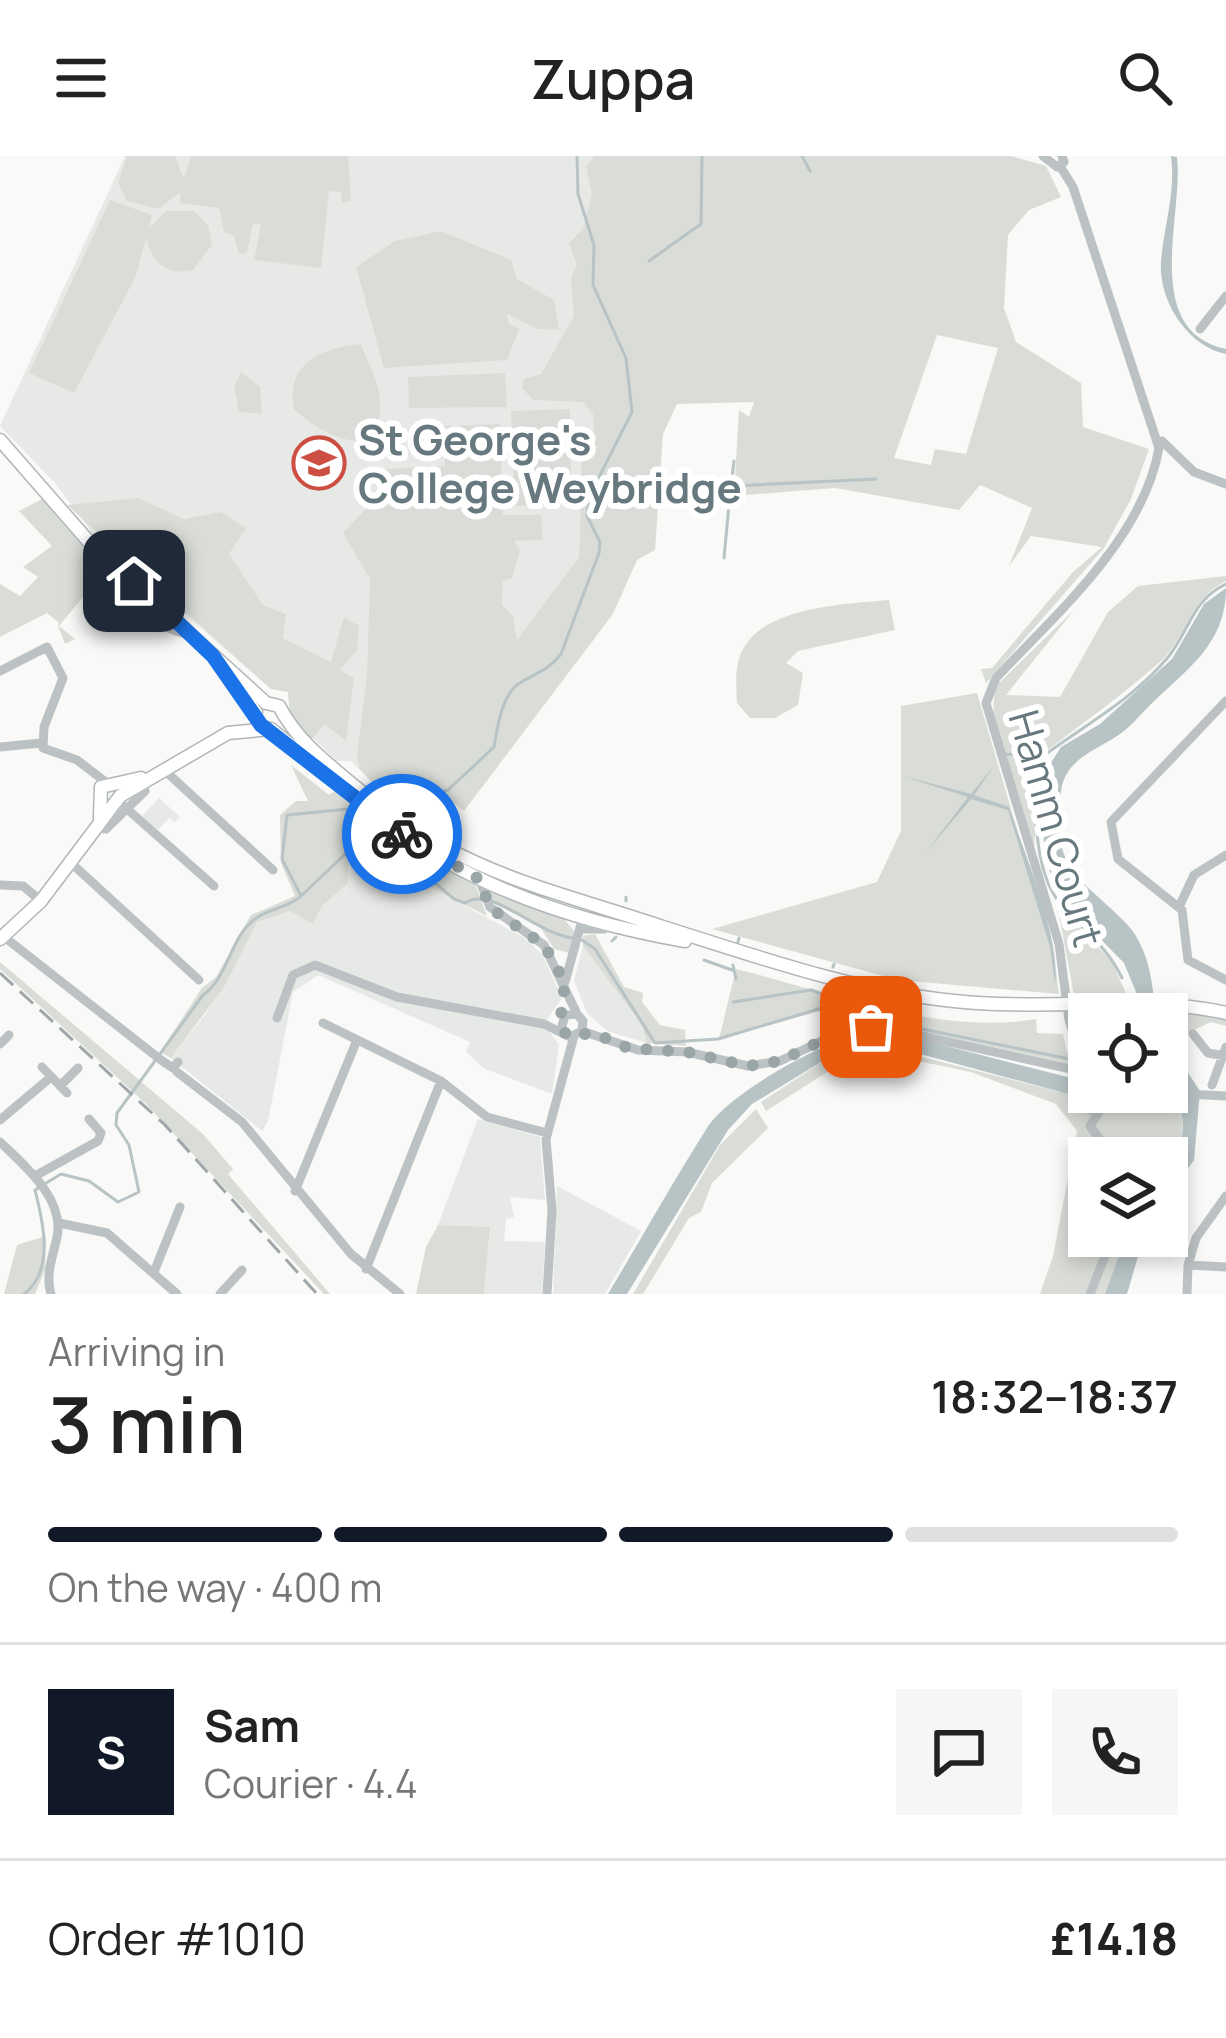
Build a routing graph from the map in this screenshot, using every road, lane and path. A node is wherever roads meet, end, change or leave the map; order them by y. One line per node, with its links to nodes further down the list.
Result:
1 (1054, 159): 4 (street, Hamm Court)
2 (1226, 296): 3 (street)
3 (1200, 329)
4 (1159, 437): 6 (street); 7 (street, Hamm Court)
5 (0, 440): 14 (main road)
6 (1173, 457): 7 (street); 8 (street)
7 (1156, 461): 37 (street, Hamm Court)
8 (1226, 484)
9 (61, 640): 10 (street)
10 (47, 647): 12 (street); 16 (street)
11 (0, 652): 12 (street)
12 (4, 669)
13 (1226, 701): 30 (street)
14 (263, 718): 15 (main road); 15 (main road); 18 (main road); 28 (main road)
15 (283, 718): 25 (main road)
16 (41, 743): 17 (street); 20 (street)
17 (0, 746)
18 (162, 770): 19 (main road); 24 (street)
19 (141, 782): 20 (main road); 20 (street)
20 (112, 796): 21 (main road); 21 (street); 27 (street)
21 (96, 826): 23 (main road)
22 (1226, 855): 30 (street)
23 (70, 862): 29 (main road); 34 (street)
24 (273, 870)
25 (512, 881): 31 (main road); 33 (main road)
26 (0, 885): 29 (street)
27 (214, 886)
28 (483, 891): 31 (main road); 36 (street)
29 (41, 902): 32 (main road)
30 (1179, 907): 35 (street)
31 (579, 931): 33 (main road); 36 (street)
32 (2, 938): 64 (street)
33 (698, 941): 38 (main road)
34 (199, 980)
35 (1226, 980)
36 (566, 988): 41 (street); 44 (street)
37 (1068, 1001)
38 (1068, 1007)
39 (1188, 1008): 40 (main road)
40 (1226, 1013)
41 (579, 1016): 44 (street); 44 (street); 47 (street)
42 (277, 1018): 44 (street)
43 (323, 1023): 48 (street)
44 (568, 1028): 47 (street); 61 (street)
45 (9, 1034): 49 (street)
46 (1193, 1034): 50 (street)
47 (603, 1036): 53 (street)
48 (357, 1040): 54 (street); 64 (street)
49 (0, 1044)
50 (1224, 1052): 55 (street)
51 (42, 1067): 56 (street)
52 (79, 1068): 56 (street)
53 (1068, 1068)
54 (441, 1081): 61 (street); 71 (street)
55 (1212, 1084)
56 (59, 1086): 60 (street)
57 (1188, 1095): 58 (street)
58 (1226, 1096)
59 (89, 1119): 63 (street)
60 (0, 1120)
61 (547, 1133): 78 (street)
62 (0, 1142): 63 (street)
63 (40, 1181): 67 (street)
64 (295, 1191): 71 (street)
65 (1226, 1196): 69 (street)
66 (179, 1207): 73 (street)
67 (59, 1223): 73 (street); 74 (street)
68 (1105, 1257): 79 (street)
69 (1188, 1265): 70 (street); 80 (street)
70 (1226, 1267)
71 (366, 1269): 77 (street)
72 (242, 1270): 76 (street)
73 (154, 1272): 75 (street)
74 (51, 1294)
75 (177, 1294)
76 (220, 1294)
77 (400, 1294)
78 (547, 1294)
79 (1090, 1294)
80 (1187, 1294)

